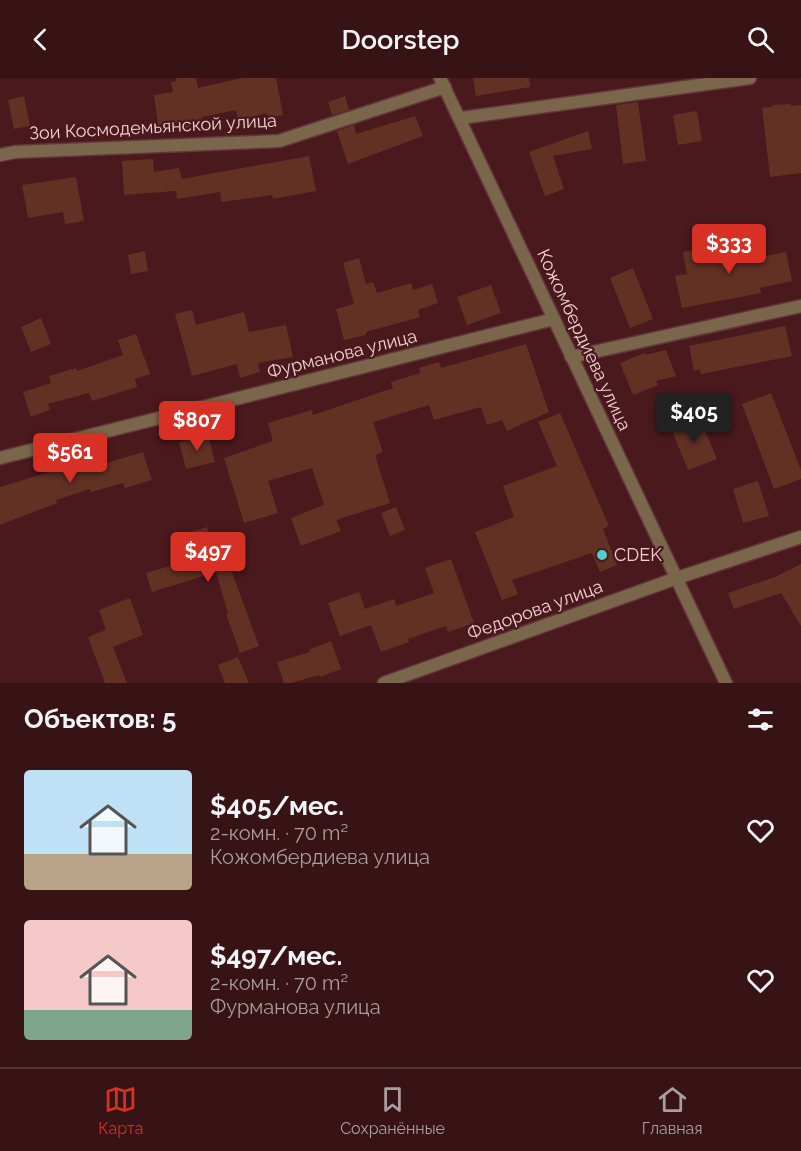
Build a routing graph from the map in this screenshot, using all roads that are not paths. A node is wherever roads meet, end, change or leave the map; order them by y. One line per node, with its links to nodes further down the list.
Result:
1 (750, 78): 3 (street)
2 (442, 83): 3 (street, Кожомбердиева улица); 4 (street, Зои Космодемьянской улица)
3 (461, 118): 6 (street, Кожомбердиева улица)
4 (0, 155)
5 (801, 306): 7 (street)
6 (554, 319): 7 (street, Кожомбердиева улица); 8 (street, Фурманова улица)
7 (571, 357): 10 (street, Кожомбердиева улица)
8 (0, 459)
9 (801, 537): 10 (street, Федорова улица)
10 (677, 578): 11 (street, Федорова улица); 12 (street, Кожомбердиева улица)
11 (384, 683)
12 (726, 683)

